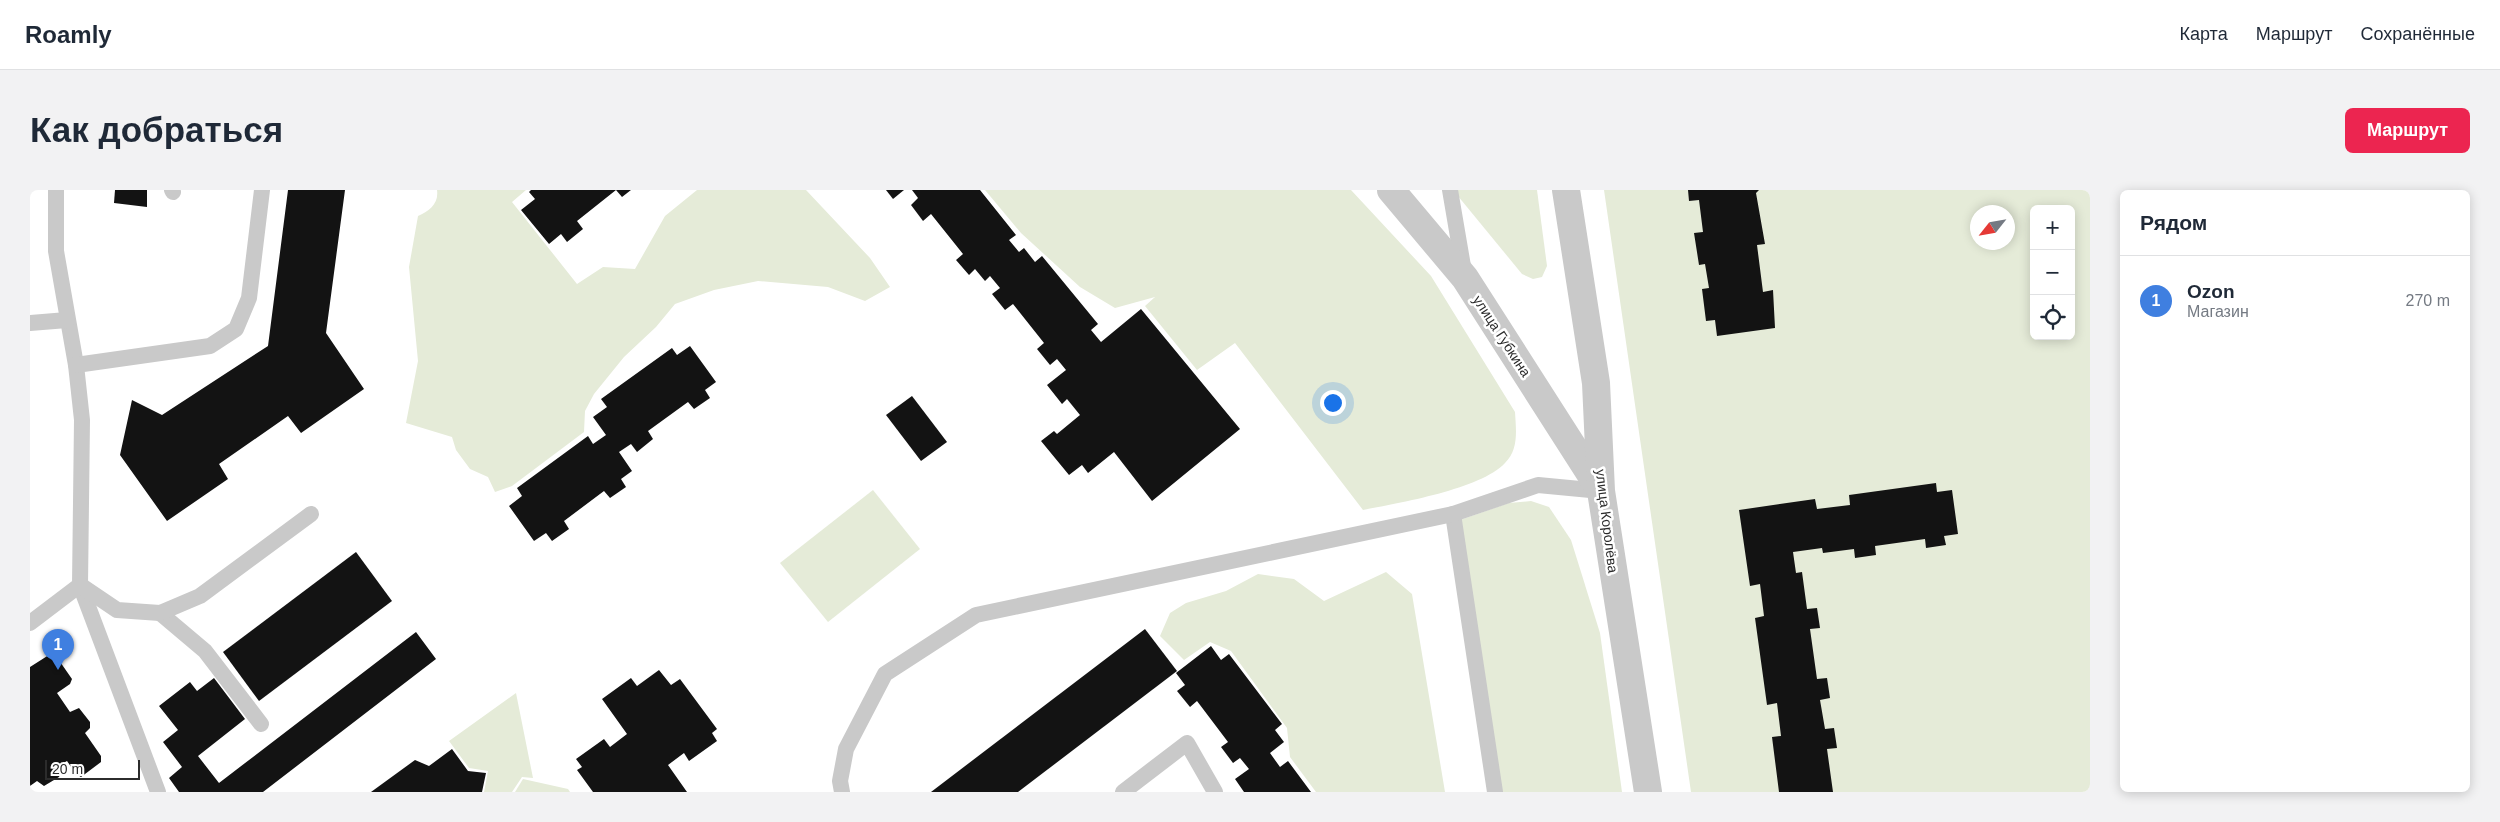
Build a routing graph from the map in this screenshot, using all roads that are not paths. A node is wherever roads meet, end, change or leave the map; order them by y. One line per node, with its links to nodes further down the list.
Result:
1 (56, 190): 7 (lane)
2 (262, 190): 9 (lane)
3 (1391, 190): 6 (street, улица Губкина)
4 (1450, 190): 6 (lane)
5 (1566, 190): 10 (street, улица Королёва)
6 (1465, 278): 10 (street, улица Губкина)
7 (67, 320): 8 (lane); 9 (lane)
8 (30, 323)
9 (76, 365): 13 (lane)
10 (1601, 491): 12 (lane); 22 (street, улица Королёва)
11 (310, 514): 14 (lane)
12 (1453, 514): 18 (lane); 21 (lane)
13 (80, 585): 14 (lane); 15 (lane); 17 (lane)
14 (160, 613): 16 (lane)
15 (30, 623)
16 (262, 724)
17 (158, 792)
18 (842, 792)
19 (1123, 792): 20 (lane)
20 (1215, 792)
21 (1495, 792)
22 (1648, 792)

